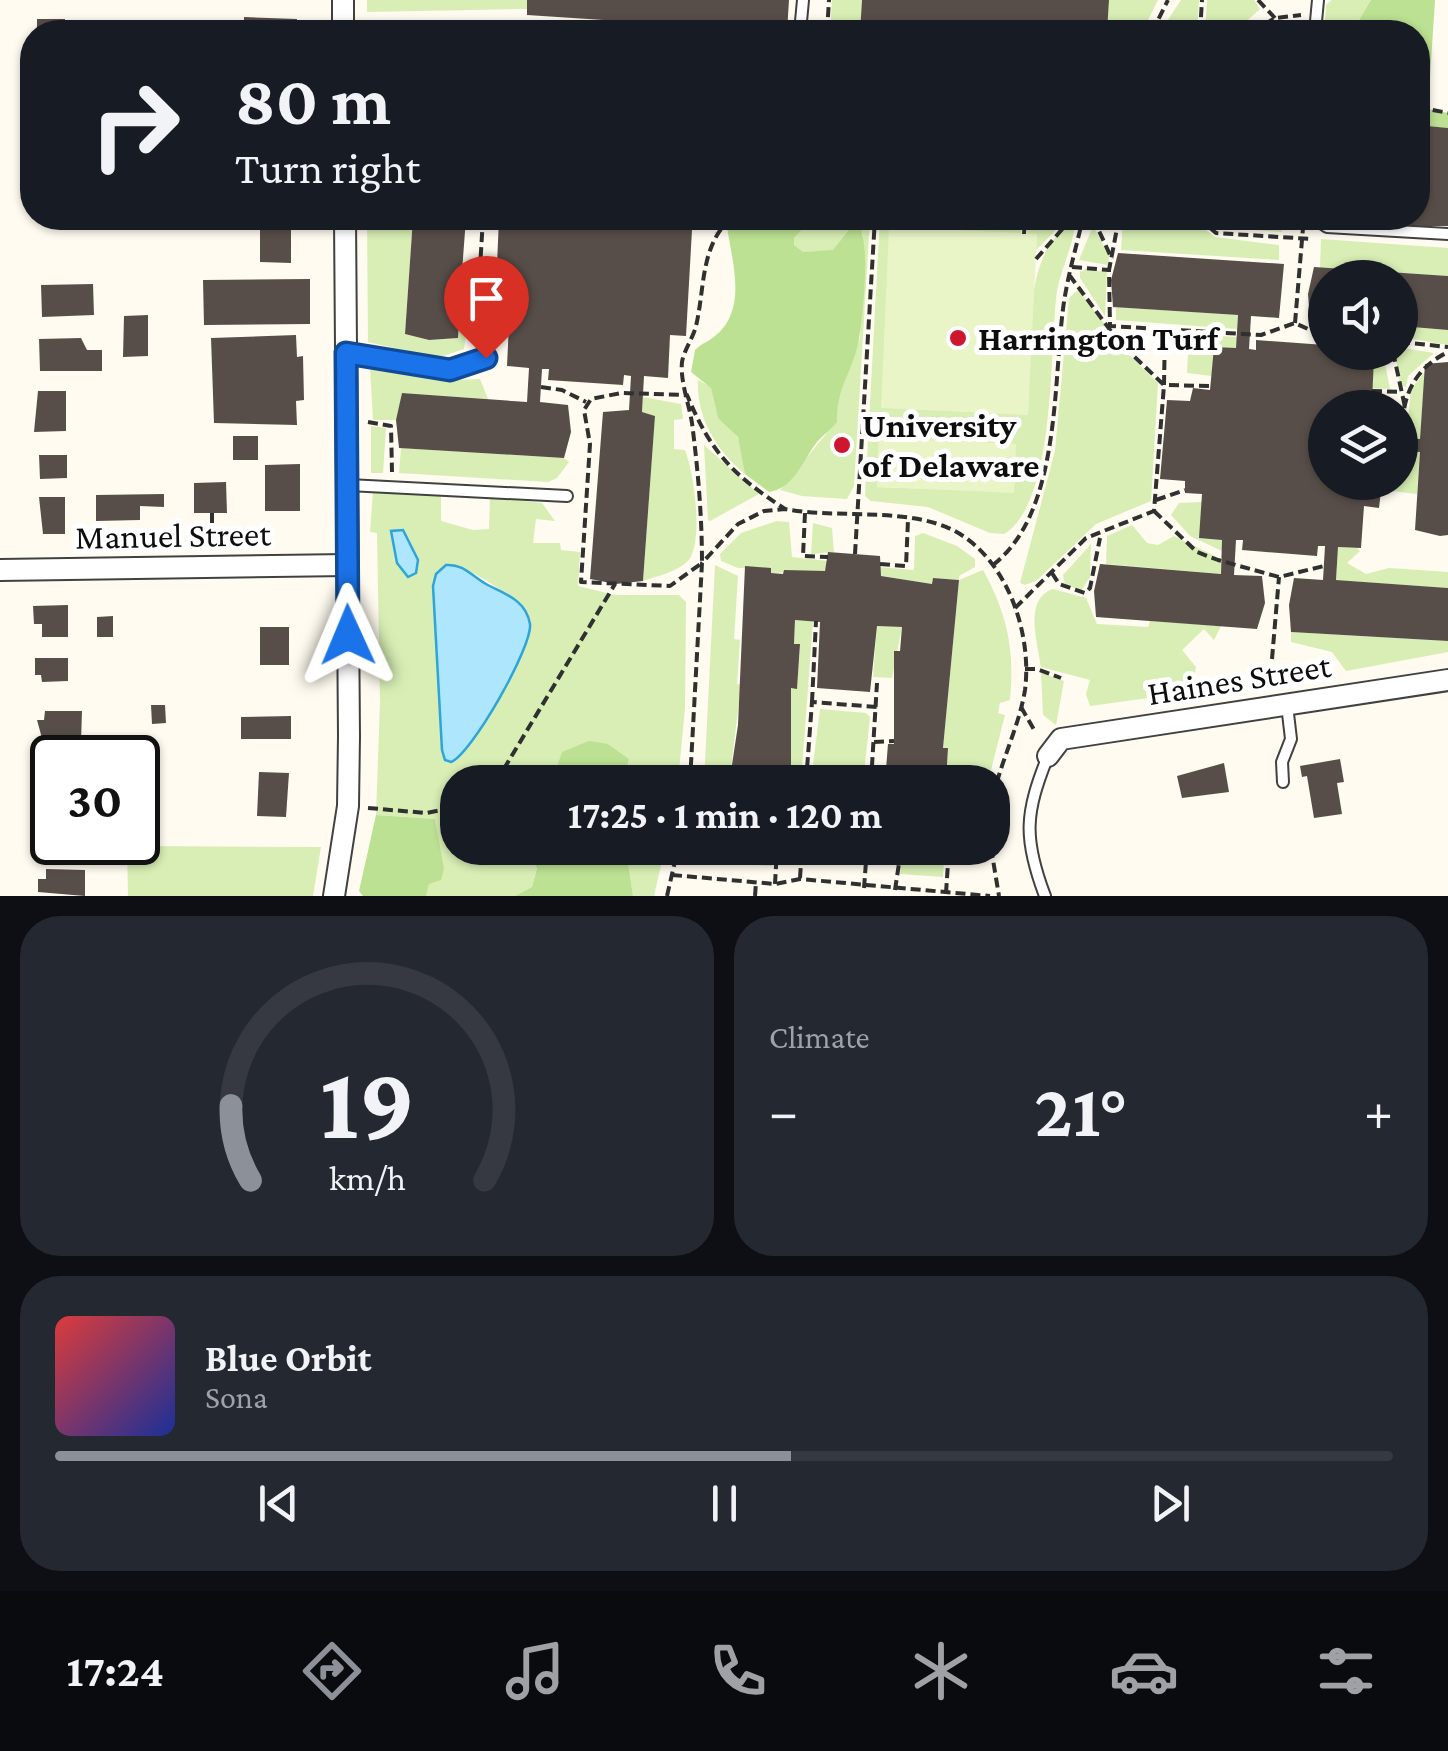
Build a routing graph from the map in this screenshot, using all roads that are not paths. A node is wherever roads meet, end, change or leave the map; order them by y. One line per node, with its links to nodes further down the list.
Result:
1 (345, 230): 5 (street)
2 (1379, 230): 3 (lane)
3 (1448, 234)
4 (481, 320): 5 (lane)
5 (346, 353): 6 (street)
6 (348, 485): 7 (lane); 8 (street)
7 (567, 496)
8 (348, 565): 9 (street, Manuel Street); 14 (street)
9 (0, 570)
10 (1448, 680): 11 (street, Haines Street)
11 (1287, 705): 12 (street, Haines Street); 13 (lane)
12 (1050, 753): 15 (lane)
13 (1283, 782)
14 (334, 896)
15 (1045, 896)

